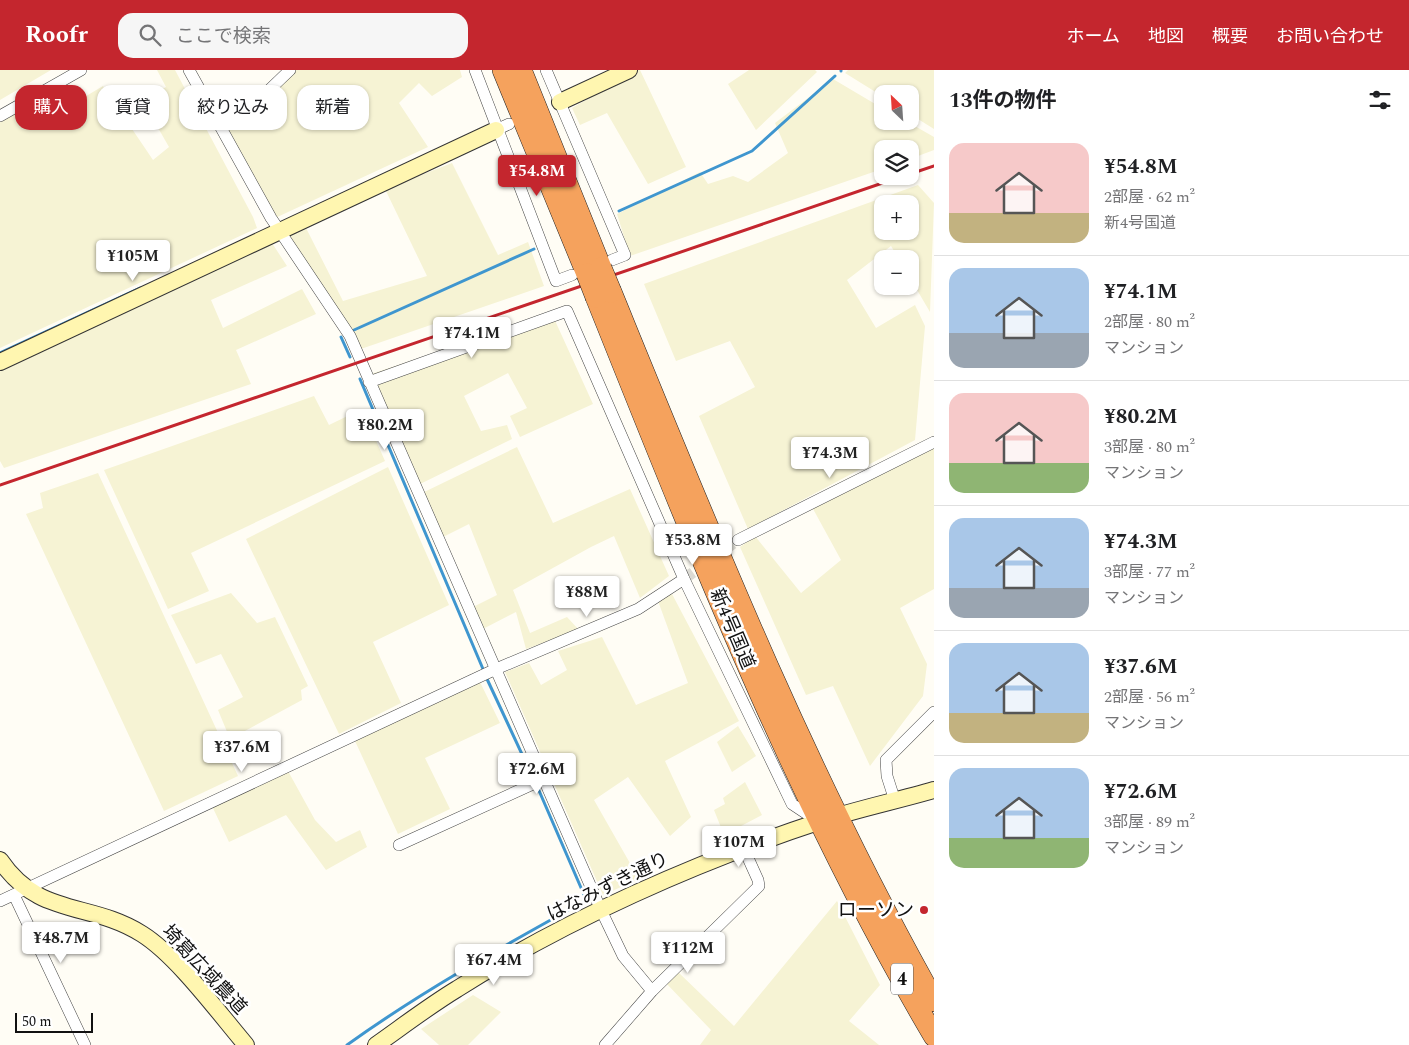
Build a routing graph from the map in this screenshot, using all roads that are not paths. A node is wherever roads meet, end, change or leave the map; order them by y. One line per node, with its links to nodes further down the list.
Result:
1 (81, 70): 12 (street)
2 (189, 70): 9 (street)
3 (290, 70): 10 (street)
4 (475, 70): 13 (street)
5 (503, 70): 16 (highway, 新4号国道 / 4)
6 (521, 70): 16 (highway, 新4号国道 / 4)
7 (546, 70): 11 (street)
8 (629, 70): 11 (street)
9 (197, 85)
10 (274, 85)
11 (555, 104): 16 (street)
12 (0, 116)
13 (502, 127): 15 (street); 16 (street)
14 (222, 130): 15 (street)
15 (279, 230): 17 (street); 18 (street)
16 (593, 269): 27 (highway, 新4号国道 / 4, bridge)
17 (0, 362)
18 (369, 382): 21 (street); 22 (street)
19 (934, 442): 20 (street)
20 (738, 540)
21 (684, 579): 22 (street); 27 (street)
22 (496, 669): 24 (street); 31 (street)
23 (934, 712): 26 (street)
24 (544, 779): 28 (street); 33 (street)
25 (934, 790): 26 (street, はなみずき通り)
26 (895, 801): 27 (street, はなみずき通り)
27 (828, 819): 29 (street, はなみずき通り); 35 (highway, 新4号国道 / 4); 36 (highway, 新4号国道 / 4)
28 (399, 845)
29 (744, 849): 33 (street, はなみずき通り); 34 (street)
30 (0, 860): 31 (street, 埼葛広域農道)
31 (20, 892): 32 (street); 37 (street); 38 (street, 埼葛広域農道)
32 (0, 901)
33 (601, 910): 34 (street); 39 (street, はなみずき通り)
34 (652, 990): 40 (street)
35 (934, 1001)
36 (934, 1036)
37 (85, 1045)
38 (246, 1045)
39 (376, 1045)
40 (605, 1045)

